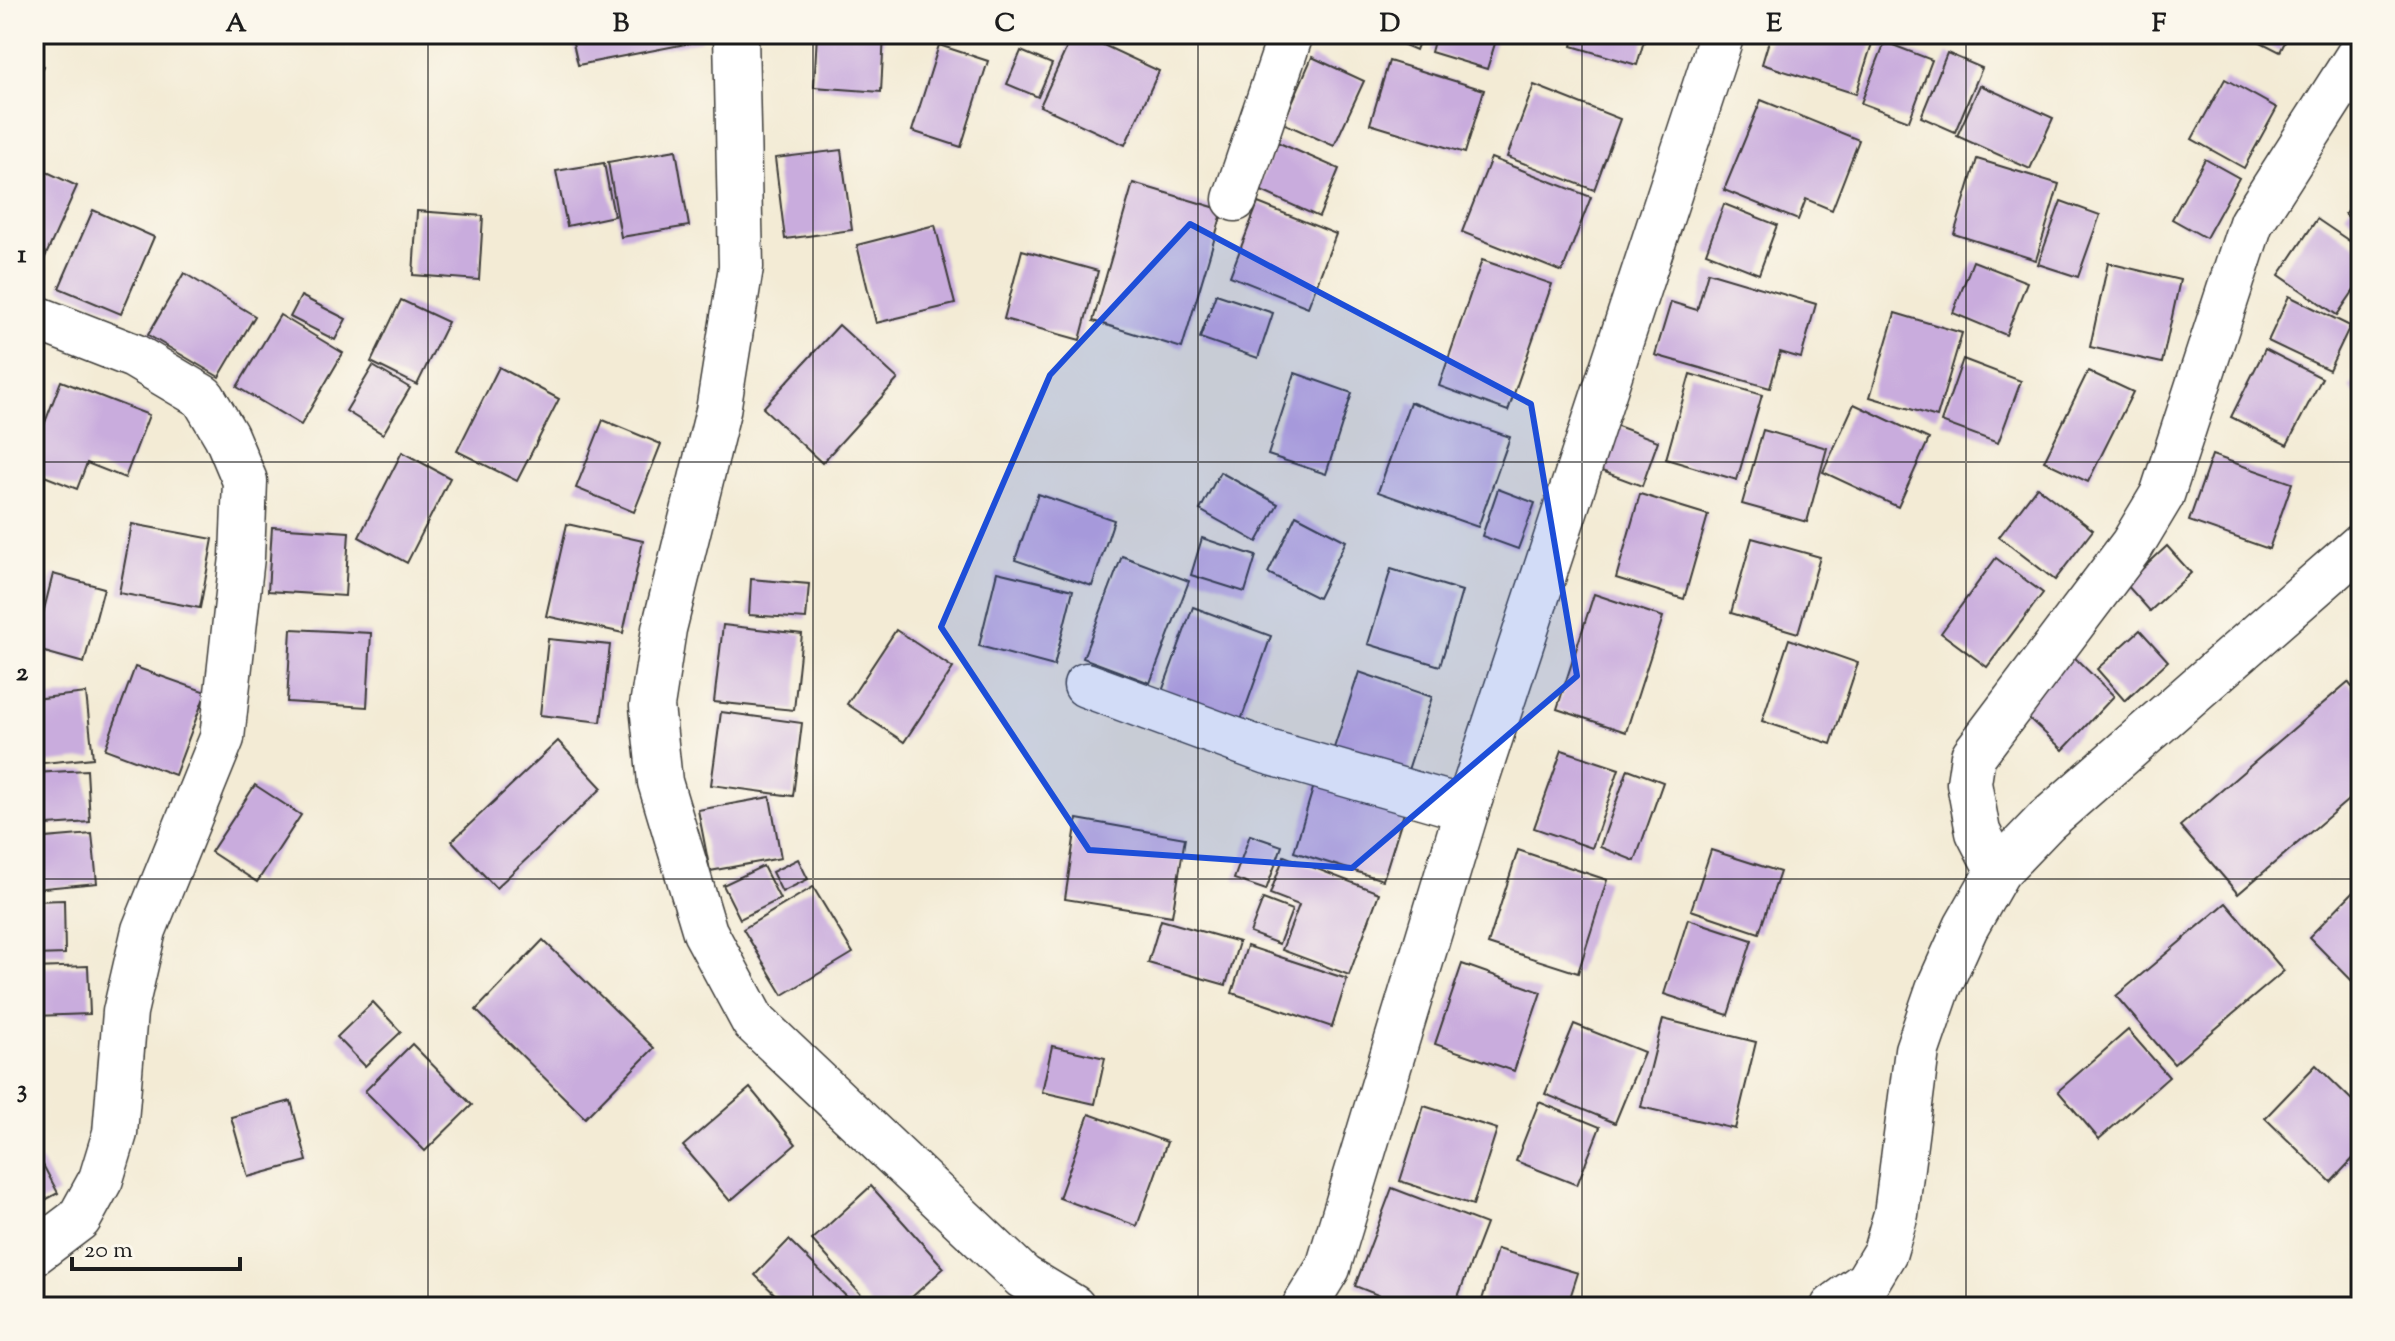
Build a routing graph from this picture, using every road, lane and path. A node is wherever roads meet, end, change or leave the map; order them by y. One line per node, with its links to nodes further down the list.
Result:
1 (736, 34): 12 (street)
2 (1291, 34): 5 (street)
3 (1722, 34): 9 (street)
4 (2361, 51): 10 (street)
5 (1235, 199)
6 (34, 317): 11 (street)
7 (2361, 545): 10 (street)
8 (1086, 685): 9 (street)
9 (1467, 809): 13 (street)
10 (1998, 871): 14 (street)
11 (34, 1253)
12 (1073, 1307)
13 (1304, 1307)
14 (1833, 1307)

